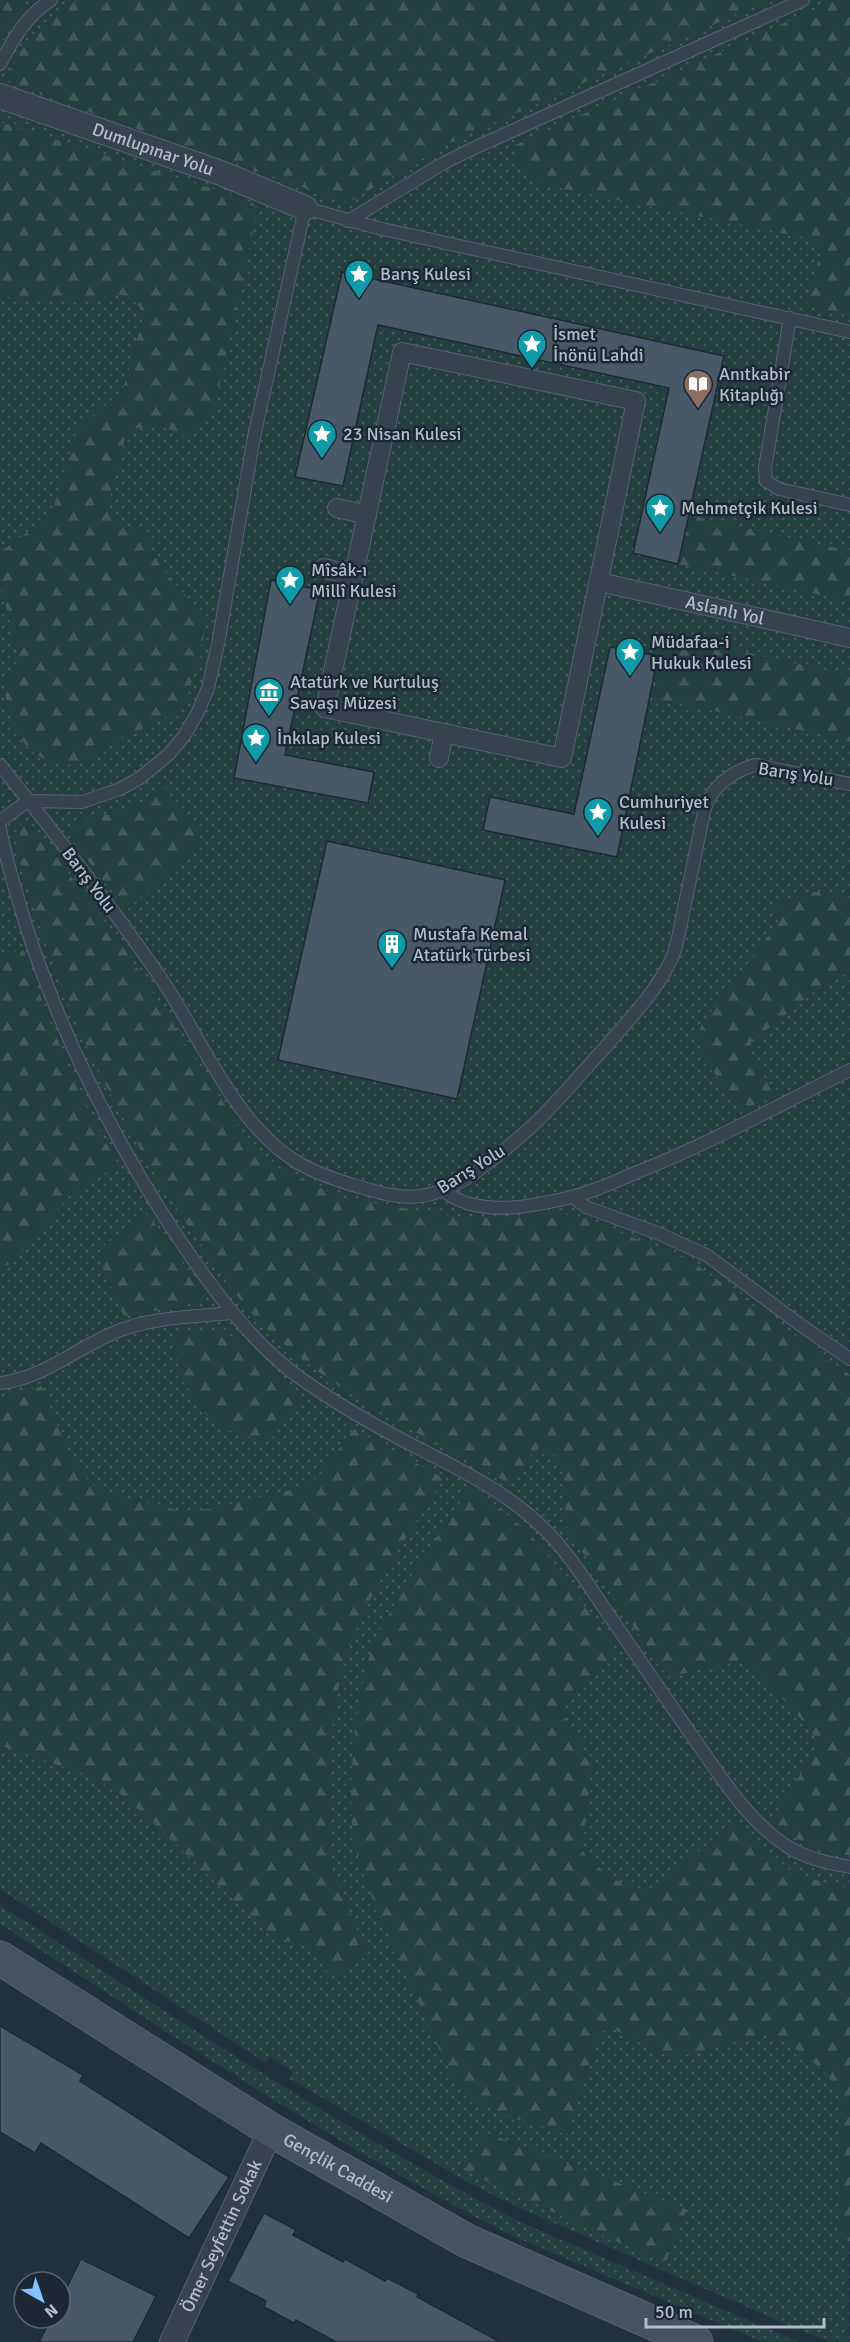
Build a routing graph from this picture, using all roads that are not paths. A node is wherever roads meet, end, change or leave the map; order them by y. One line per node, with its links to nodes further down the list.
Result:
1 (803, 0): 6 (lane)
2 (42, 2): 3 (lane)
3 (0, 64)
4 (0, 96): 5 (street, Dumlupınar Yolu)
5 (305, 208): 6 (lane); 20 (lane)
6 (348, 221): 7 (lane)
7 (790, 318): 8 (lane); 9 (lane)
8 (850, 332)
9 (850, 505)
10 (337, 508): 11 (street)
11 (367, 514): 13 (street); 14 (street)
12 (324, 568): 13 (street)
13 (354, 576): 16 (street)
14 (599, 582): 15 (street, Aslanlı Yol); 16 (street)
15 (850, 638)
16 (444, 733): 17 (street)
17 (439, 758)
18 (0, 765): 20 (lane, Barış Yolu)
19 (850, 784): 24 (lane, Barış Yolu)
20 (28, 801): 21 (lane); 24 (lane, Barış Yolu)
21 (0, 821)
22 (0, 828): 26 (lane)
23 (850, 1070): 25 (lane)
24 (443, 1190): 25 (lane)
25 (573, 1197): 27 (lane)
26 (231, 1312): 28 (lane); 29 (lane)
27 (850, 1359)
28 (0, 1383)
29 (850, 1867)
30 (0, 1958): 31 (main road, Gençlik Caddesi)
31 (271, 2130): 32 (street, Ömer Seyfettin Sokak); 33 (main road, Gençlik Caddesi)
32 (172, 2342)
33 (696, 2342)

